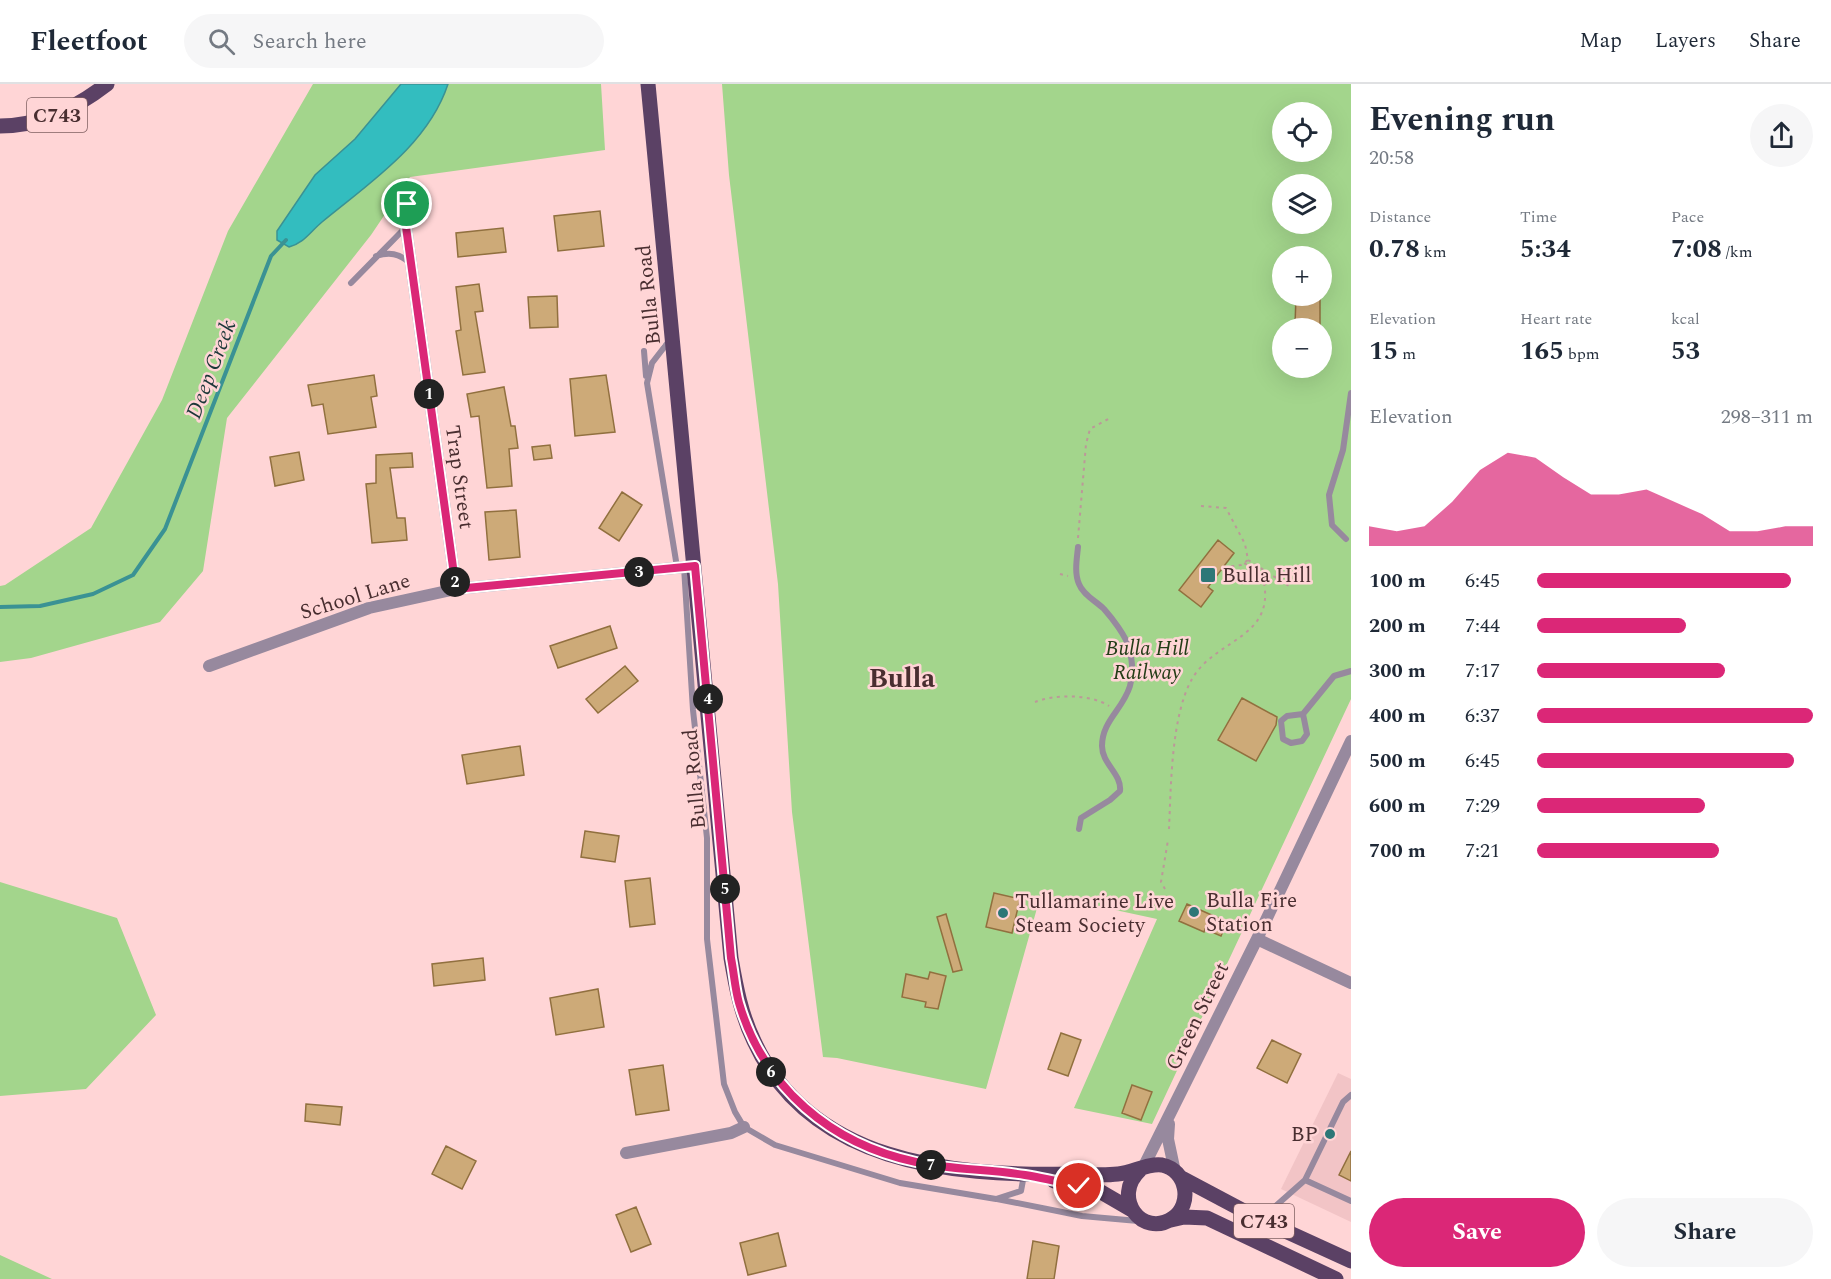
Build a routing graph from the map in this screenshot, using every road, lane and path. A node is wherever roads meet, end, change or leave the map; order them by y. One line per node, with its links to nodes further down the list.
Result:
1 (107, 84): 3 (main road, C743)
2 (648, 84): 9 (main road, Bulla Road / C743)
3 (0, 126)
4 (415, 191): 5 (lane)
5 (406, 227): 6 (lane); 7 (street, Trap Street)
6 (374, 257): 7 (lane); 8 (lane)
7 (411, 263): 22 (street, Trap Street)
8 (351, 283)
9 (673, 332): 11 (lane); 19 (main road, Bulla Road / C743)
10 (644, 351): 11 (lane)
11 (647, 383): 19 (lane)
12 (1351, 393): 15 (lane)
13 (1110, 418): 16 (path)
14 (1201, 506): 17 (path)
15 (1346, 539)
16 (1078, 547): 27 (lane)
17 (1248, 560): 18 (path); 21 (path)
18 (1244, 563): 20 (path); 30 (path)
19 (686, 567): 22 (street, School Lane); 37 (lane, Bulla Road); 40 (main road, Bulla Road / C743)
20 (1226, 567)
21 (1292, 588)
22 (456, 589): 23 (street, School Lane)
23 (209, 666)
24 (1351, 671): 26 (lane)
25 (1035, 702): 27 (path)
26 (1303, 714): 26 (lane)
27 (1116, 716): 29 (lane)
28 (1351, 741): 33 (street, Green Street)
29 (1079, 829)
30 (1169, 829)
31 (1168, 840): 32 (path)
32 (1165, 889)
33 (1257, 939): 34 (street); 36 (street, Green Street)
34 (1351, 983)
35 (1351, 1095): 42 (lane)
36 (1171, 1114): 39 (street, Green Street); 41 (street, Green Street)
37 (744, 1127): 38 (street); 43 (lane)
38 (626, 1153)
39 (1141, 1169): 40 (main road, Bulla Road / C743); 41 (main road, C743); 45 (main road)
40 (1024, 1175): 43 (lane); 45 (main road, Bulla Road / C743)
41 (1178, 1175): 46 (main road, C743); 48 (main road)
42 (1305, 1180): 44 (lane); 46 (lane)
43 (996, 1199): 47 (lane)
44 (1351, 1201)
45 (1132, 1210): 47 (main road, C743)
46 (1261, 1220): 49 (main road, C743)
47 (1147, 1222): 48 (main road, C743)
48 (1166, 1222): 50 (main road, C743)
49 (1351, 1261)
50 (1336, 1279)

